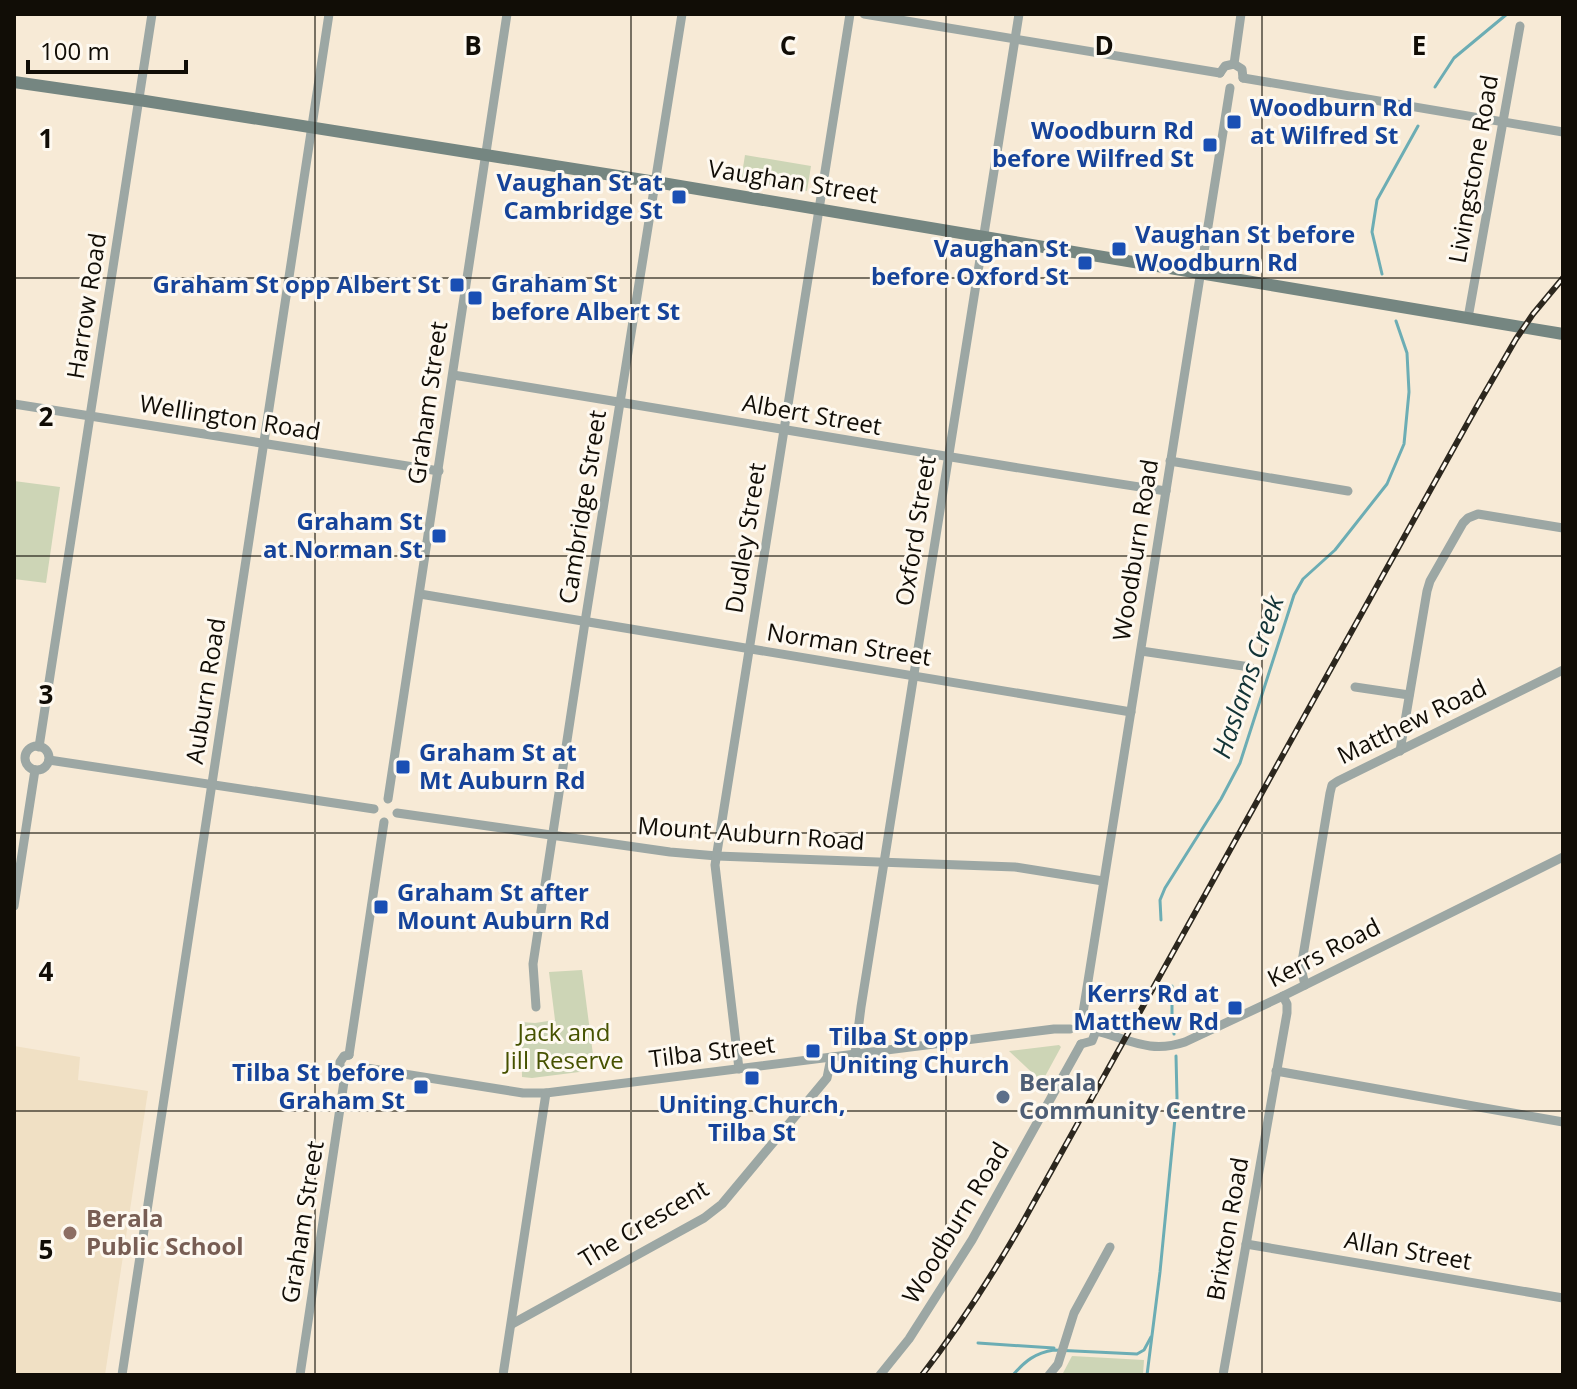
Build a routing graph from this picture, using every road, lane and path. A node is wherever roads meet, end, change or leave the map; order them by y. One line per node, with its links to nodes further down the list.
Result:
1 (152, 14): 16 (street, Harrow Road)
2 (329, 14): 18 (street, Auburn Road)
3 (507, 14): 20 (street, Graham Street)
4 (682, 14): 21 (street, Cambridge Street)
5 (850, 14): 22 (street, Dudley Street)
6 (864, 14): 10 (street)
7 (1019, 14): 10 (street, Oxford Street)
8 (1241, 14): 11 (street)
9 (1520, 26): 17 (street, Livingstone Road)
10 (1015, 38): 12 (street); 23 (street, Oxford Street)
11 (1234, 64): 12 (street); 13 (street)
12 (1220, 73): 15 (street)
13 (1243, 78): 15 (street); 17 (street)
14 (14, 82): 16 (main road, Vaughan Street)
15 (1230, 88): 24 (street, Woodburn Road)
16 (139, 100): 18 (main road, Vaughan Street); 30 (street, Harrow Road)
17 (1503, 121): 19 (street); 25 (street, Livingstone Road)
18 (312, 128): 20 (main road, Vaughan Street); 32 (street, Auburn Road)
19 (1563, 132)
20 (486, 155): 21 (main road, Vaughan Street); 27 (street, Graham Street)
21 (656, 182): 22 (main road, Vaughan Street); 28 (street, Cambridge Street)
22 (819, 209): 23 (main road, Vaughan Street); 31 (street, Dudley Street)
23 (983, 237): 24 (main road, Vaughan Street); 33 (street, Oxford Street)
24 (1200, 273): 25 (main road, Vaughan Street); 34 (street, Woodburn Road)
25 (1468, 318): 26 (main road, Vaughan Street)
26 (1563, 334)
27 (453, 375): 28 (street, Albert Street); 35 (street, Graham Street)
28 (620, 402): 31 (street, Albert Street); 40 (street, Cambridge Street)
29 (14, 404): 30 (street, Wellington Road)
30 (90, 416): 32 (street, Wellington Road); 49 (street, Harrow Road)
31 (784, 430): 33 (street, Albert Street); 41 (street, Dudley Street)
32 (264, 444): 35 (street, Wellington Road); 55 (street, Auburn Road)
33 (948, 458): 36 (street, Albert Street); 45 (street, Oxford Street)
34 (1170, 461): 36 (street, Woodburn Road); 37 (street)
35 (439, 471): 39 (street, Graham Street)
36 (1166, 491): 42 (street, Woodburn Road)
37 (1348, 491)
38 (1563, 528): 47 (street)
39 (420, 594): 40 (street, Norman Street); 56 (street, Graham Street)
40 (585, 622): 41 (street, Norman Street); 60 (street, Cambridge Street)
41 (749, 649): 45 (street, Norman Street); 61 (street, Dudley Street)
42 (1141, 651): 43 (street); 48 (street, Woodburn Road)
43 (1250, 667)
44 (1563, 670): 50 (street, Matthew Road)
45 (914, 676): 48 (street, Norman Street); 63 (street, Oxford Street)
46 (1355, 687): 47 (street)
47 (1409, 695): 50 (street)
48 (1131, 712): 64 (street, Woodburn Road)
49 (39, 747): 52 (street); 53 (street)
50 (1400, 751): 66 (street, Matthew Road)
51 (14, 755): 52 (street)
52 (25, 757): 54 (street)
53 (49, 760): 54 (street); 55 (street)
54 (35, 770): 65 (street)
55 (212, 785): 57 (street); 86 (street, Auburn Road)
56 (388, 799): 57 (street); 58 (street)
57 (374, 809): 59 (street)
58 (397, 813): 59 (street); 60 (street, Mount Auburn Road)
59 (384, 822): 74 (street)
60 (552, 836): 61 (street, Mount Auburn Road); 68 (street, Cambridge Street)
61 (717, 856): 63 (street, Mount Auburn Road); 77 (street, Dudley Street)
62 (1563, 857): 66 (street, Kerrs Road)
63 (884, 863): 64 (street, Mount Auburn Road); 73 (street, Oxford Street)
64 (1103, 881): 69 (street, Woodburn Road)
65 (14, 906)
66 (1305, 985): 67 (street, Kerrs Road)
67 (1283, 996): 71 (street, Kerrs Road); 78 (street, Brixton Road)
68 (536, 1007)
69 (1082, 1019): 70 (street); 71 (street)
70 (1070, 1029): 72 (street); 73 (street, Tilba Street)
71 (1096, 1031): 72 (street)
72 (1081, 1044): 89 (street, Woodburn Road)
73 (855, 1054): 75 (street, Tilba Street)
74 (349, 1055): 76 (street); 79 (street)
75 (831, 1058): 77 (street, Tilba Street); 85 (street, The Crescent)
76 (360, 1067): 79 (street); 80 (street, Tilba Street)
77 (739, 1069): 80 (street, Tilba Street)
78 (1276, 1071): 81 (street); 82 (street, Brixton Road)
79 (345, 1075): 87 (street, Graham Street)
80 (546, 1093): 85 (street)
81 (1563, 1122)
82 (1246, 1244): 84 (street, Allan Street); 91 (street, Brixton Road)
83 (1110, 1247): 90 (street)
84 (1563, 1298)
85 (512, 1324): 88 (street)
86 (122, 1375)
87 (300, 1375)
88 (503, 1375)
89 (880, 1375)
90 (1049, 1375)
91 (1223, 1375)

